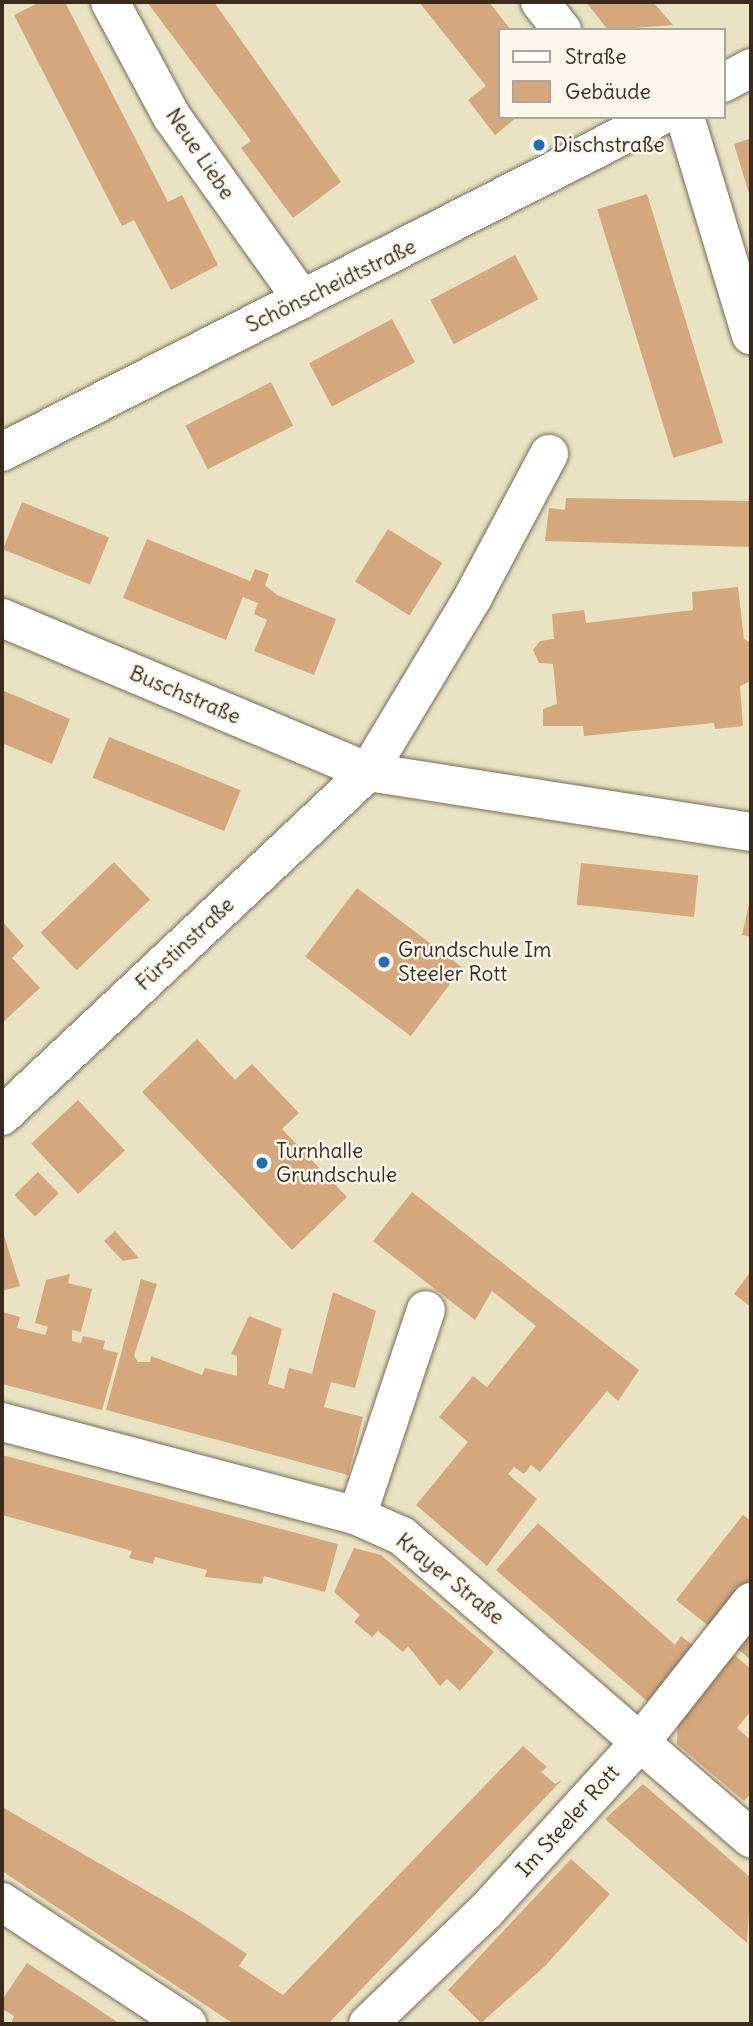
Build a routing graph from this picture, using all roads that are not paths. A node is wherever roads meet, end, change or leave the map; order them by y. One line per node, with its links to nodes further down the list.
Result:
1 (110, 2): 8 (street, Neue Liebe)
2 (540, 2): 3 (street)
3 (560, 28)
4 (751, 68): 5 (street)
5 (725, 82)
6 (686, 119): 9 (street)
7 (644, 121): 8 (street, Schönscheidtstraße)
8 (302, 299): 10 (street, Schönscheidtstraße)
9 (751, 335)
10 (2, 452)
11 (549, 454): 13 (street)
12 (2, 618): 13 (street, Buschstraße)
13 (368, 772): 14 (street, Buschstraße); 15 (street, Fürstinstraße)
14 (751, 832)
15 (2, 1116)
16 (426, 1310): 18 (street)
17 (2, 1422): 18 (street, Krayer Straße)
18 (357, 1516): 20 (street, Krayer Straße)
19 (751, 1602): 20 (street, Im Steeler Rott)
20 (642, 1740): 21 (street, Krayer Straße); 24 (street, Im Steeler Rott)
21 (751, 1838)
22 (2, 1902): 23 (street)
23 (187, 2024)
24 (368, 2024)

